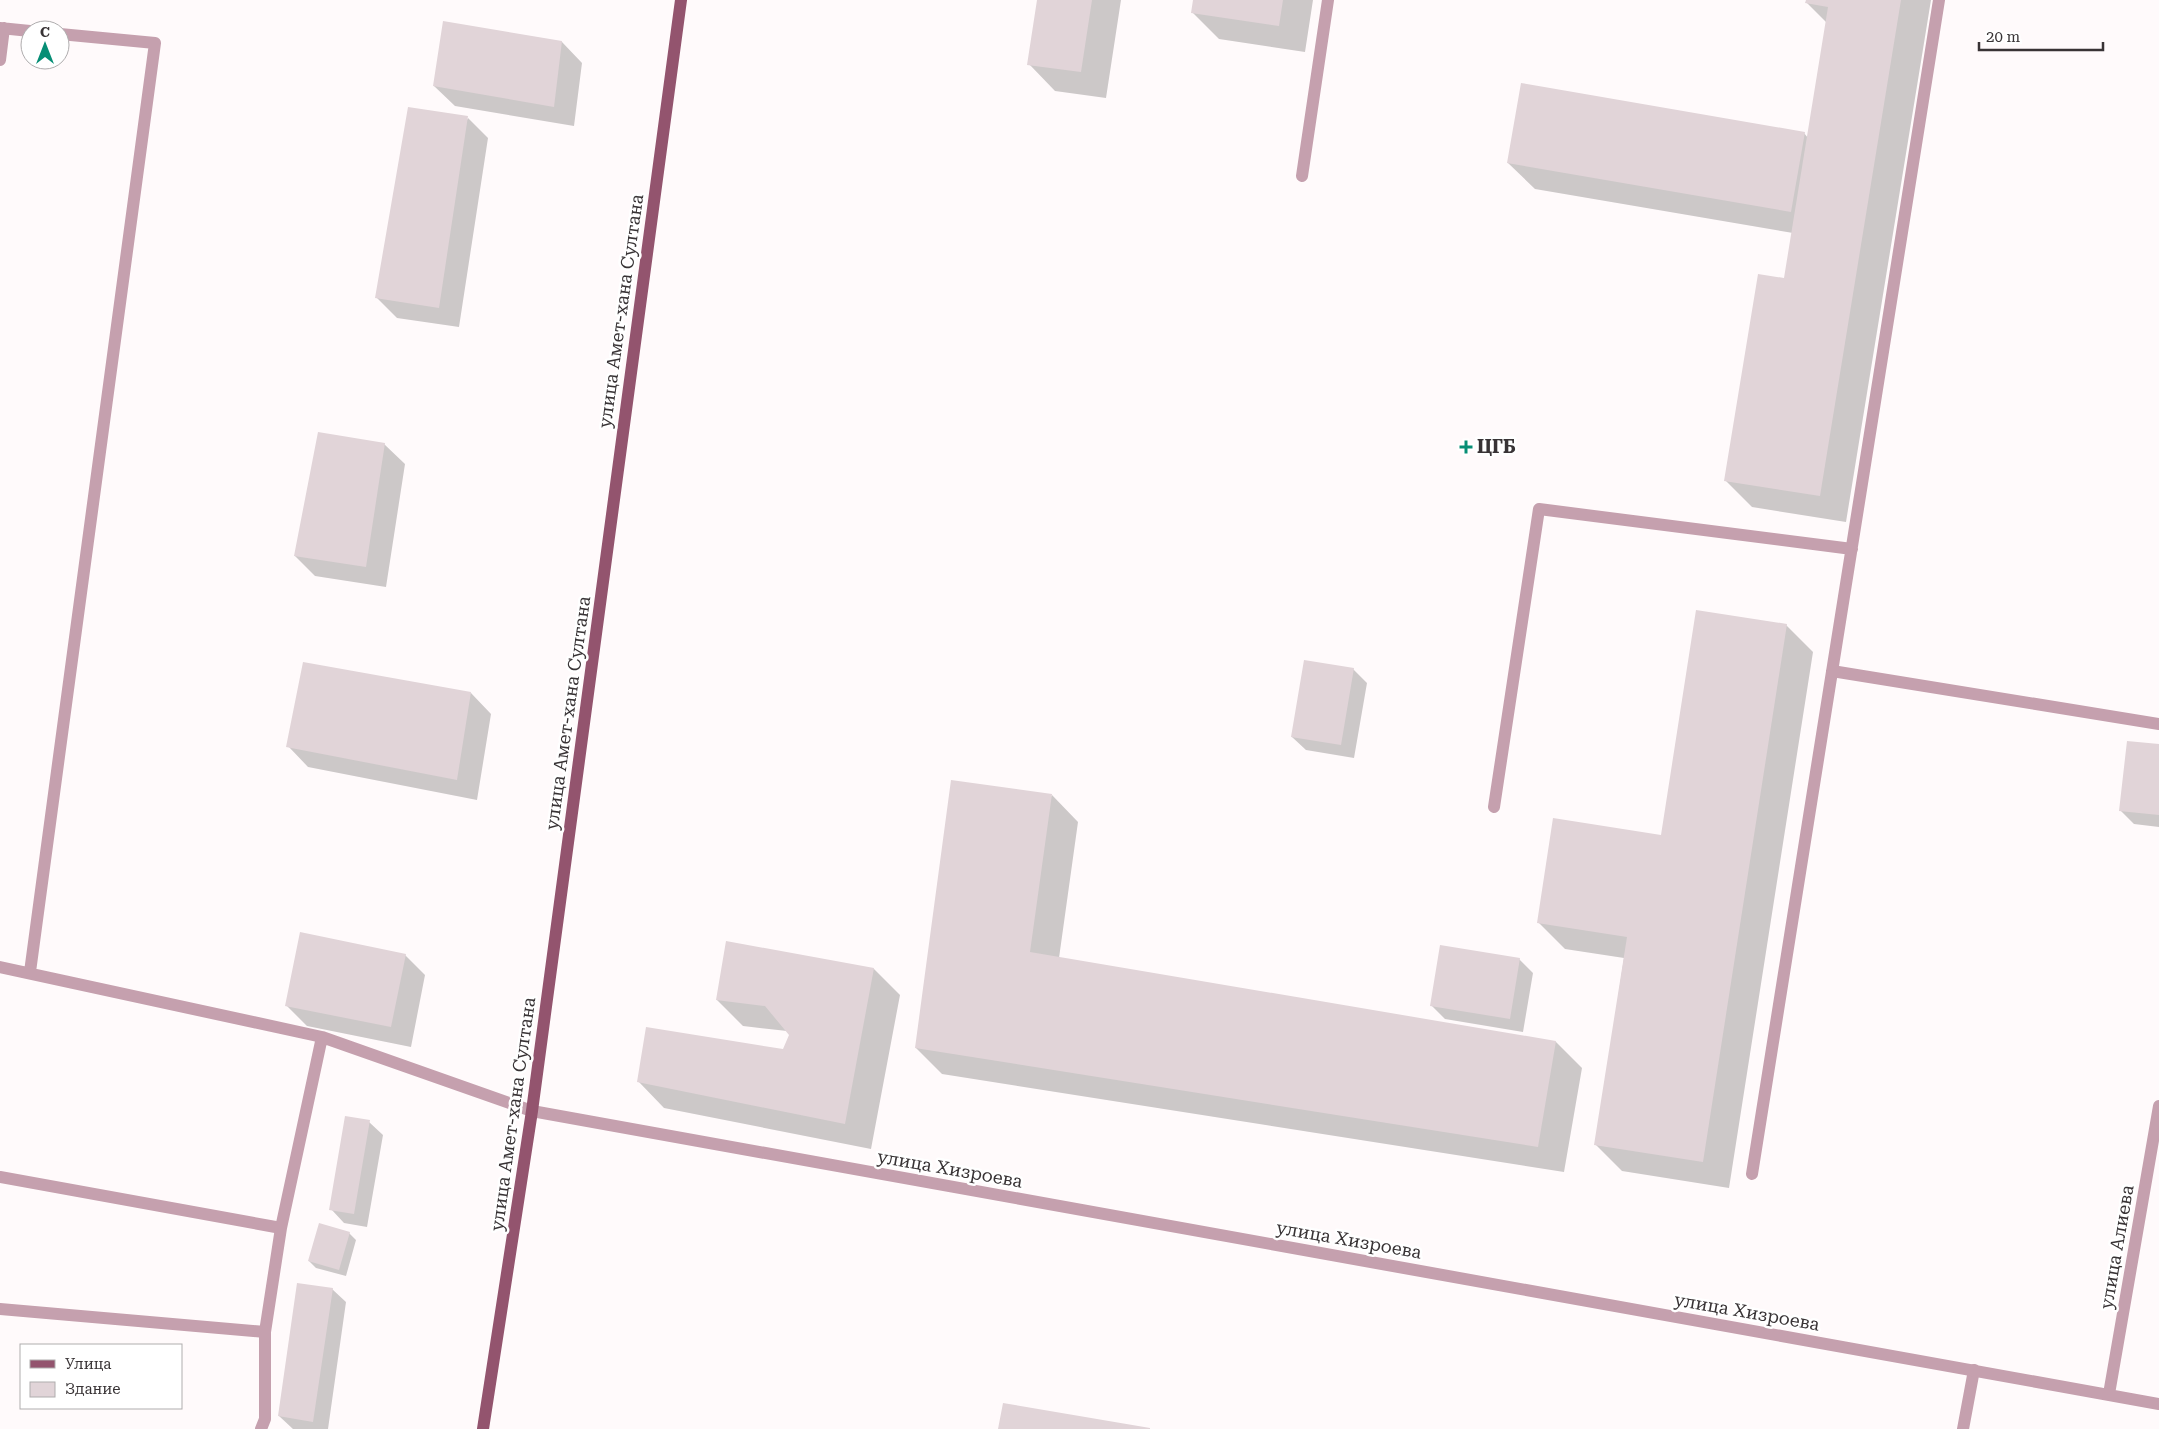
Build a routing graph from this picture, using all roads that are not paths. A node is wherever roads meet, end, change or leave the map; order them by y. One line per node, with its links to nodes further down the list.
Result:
1 (681, 0): 17 (main road, улица Амет-хана Султана)
2 (1328, 0): 8 (street)
3 (1939, 0): 9 (street)
4 (2, 28): 5 (street); 7 (street)
5 (20, 30)
6 (70, 35): 14 (street)
7 (0, 60)
8 (1302, 176)
9 (1852, 548): 10 (street); 12 (street)
10 (1832, 671): 11 (street); 18 (street)
11 (2159, 724)
12 (1494, 807)
13 (0, 967): 14 (street, улица Хизроева)
14 (30, 972): 15 (street, улица Хизроева)
15 (322, 1037): 17 (street, улица Хизроева); 20 (street)
16 (2159, 1106): 24 (street, улица Алиева)
17 (532, 1111): 23 (street, улица Хизроева); 27 (main road, улица Амет-хана Султана)
18 (1752, 1174)
19 (0, 1177): 20 (street)
20 (281, 1228): 22 (street)
21 (0, 1309): 22 (street)
22 (265, 1332): 26 (street)
23 (1974, 1370): 24 (street, улица Хизроева); 28 (street)
24 (2109, 1394): 25 (street, улица Хизроева)
25 (2159, 1404)
26 (261, 1429)
27 (483, 1429)
28 (1963, 1429)

